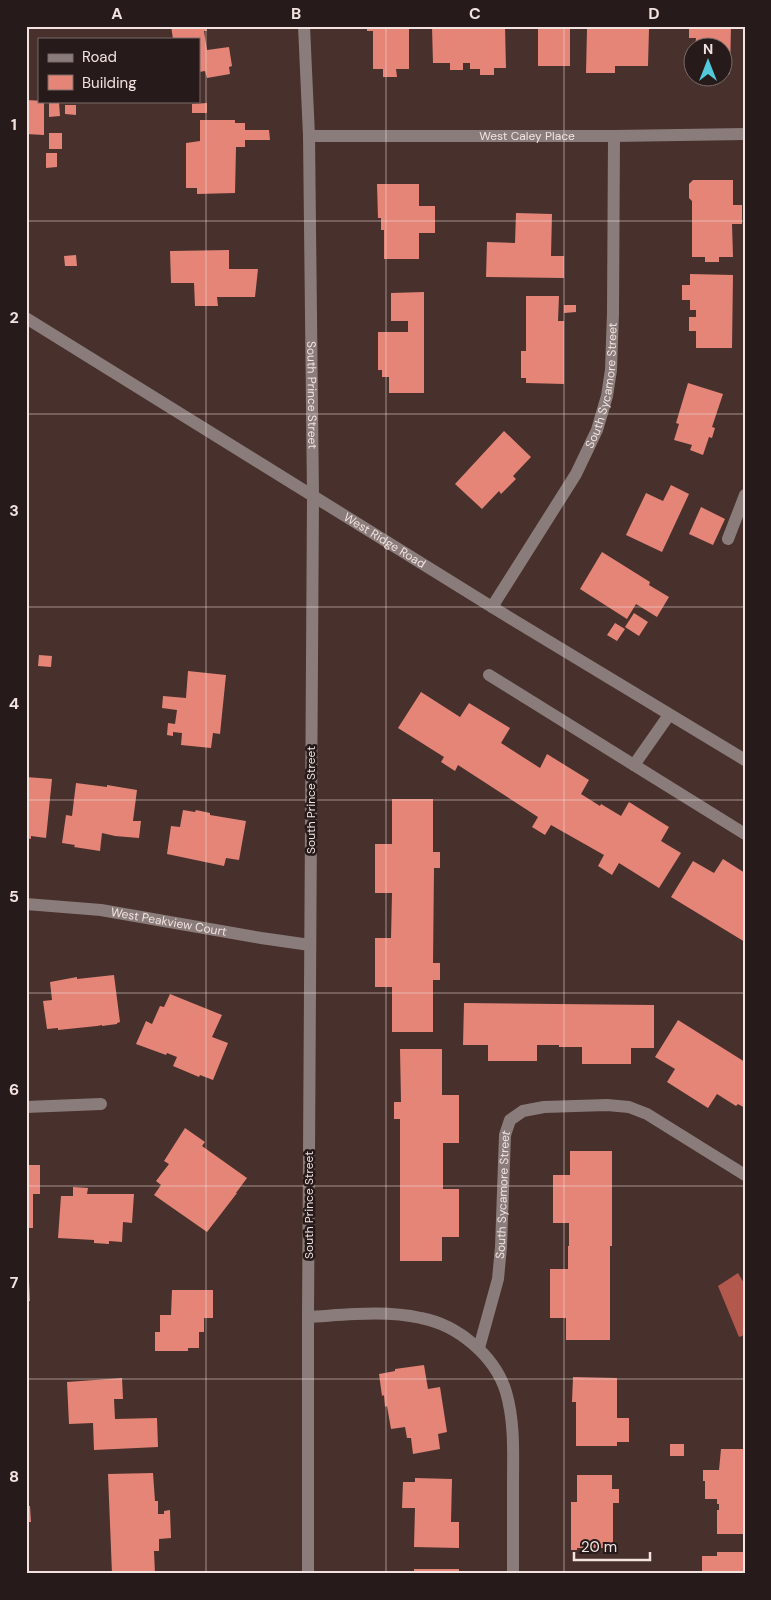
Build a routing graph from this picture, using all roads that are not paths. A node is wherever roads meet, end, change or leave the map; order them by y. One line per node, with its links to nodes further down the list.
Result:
1 (304, 26): 3 (street, South Prince Street)
2 (745, 134): 4 (street, West Caley Place)
3 (309, 136): 4 (street, West Caley Place); 7 (street, South Prince Street)
4 (614, 136): 9 (street, South Sycamore Street)
5 (26, 318): 7 (street, West Ridge Road)
6 (745, 495): 8 (street)
7 (313, 496): 9 (street, West Ridge Road); 16 (street, South Prince Street)
8 (728, 539)
9 (492, 608): 11 (street, West Ridge Road)
10 (489, 675): 13 (street)
11 (669, 715): 12 (street, West Ridge Road); 13 (street)
12 (745, 760)
13 (634, 765): 14 (street)
14 (745, 834)
15 (26, 904): 16 (street, West Peakview Court)
16 (310, 945): 20 (street, South Prince Street)
17 (101, 1104): 18 (street)
18 (26, 1107)
19 (745, 1174): 21 (street, South Sycamore Street)
20 (308, 1317): 21 (street); 22 (street, South Prince Street)
21 (479, 1348): 23 (street)
22 (308, 1574)
23 (513, 1574)

